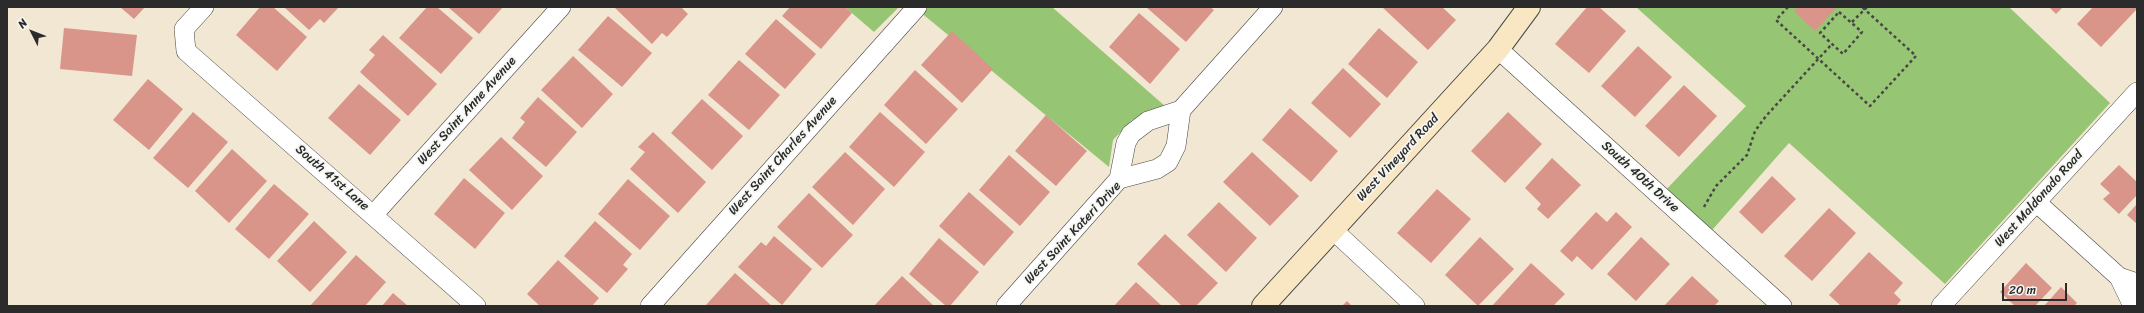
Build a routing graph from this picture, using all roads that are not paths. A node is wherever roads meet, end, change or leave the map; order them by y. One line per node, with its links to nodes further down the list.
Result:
1 (204, 7): 11 (street, South 41st Lane)
2 (561, 7): 11 (street, West Saint Anne Avenue)
3 (917, 7): 16 (street, West Saint Charles Avenue)
4 (1273, 7): 8 (street)
5 (1529, 7): 6 (street, West Vineyard Road)
6 (1498, 48): 12 (street, West Vineyard Road); 20 (street, South 40th Drive)
7 (2137, 92): 10 (street, West Maldonado Road)
8 (1181, 110): 9 (street); 9 (street, West Saint Kateri Drive)
9 (1118, 179): 17 (street, West Saint Kateri Drive)
10 (2036, 202): 13 (street); 21 (street, West Maldonado Road)
11 (374, 214): 15 (street, South 41st Lane)
12 (1332, 230): 18 (street, West Vineyard Road); 19 (street)
13 (2119, 277): 14 (street); 22 (street)
14 (2137, 283)
15 (476, 306)
16 (650, 306)
17 (1006, 306)
18 (1263, 306)
19 (1415, 306)
20 (1782, 306)
21 (1941, 306)
22 (2133, 306)

